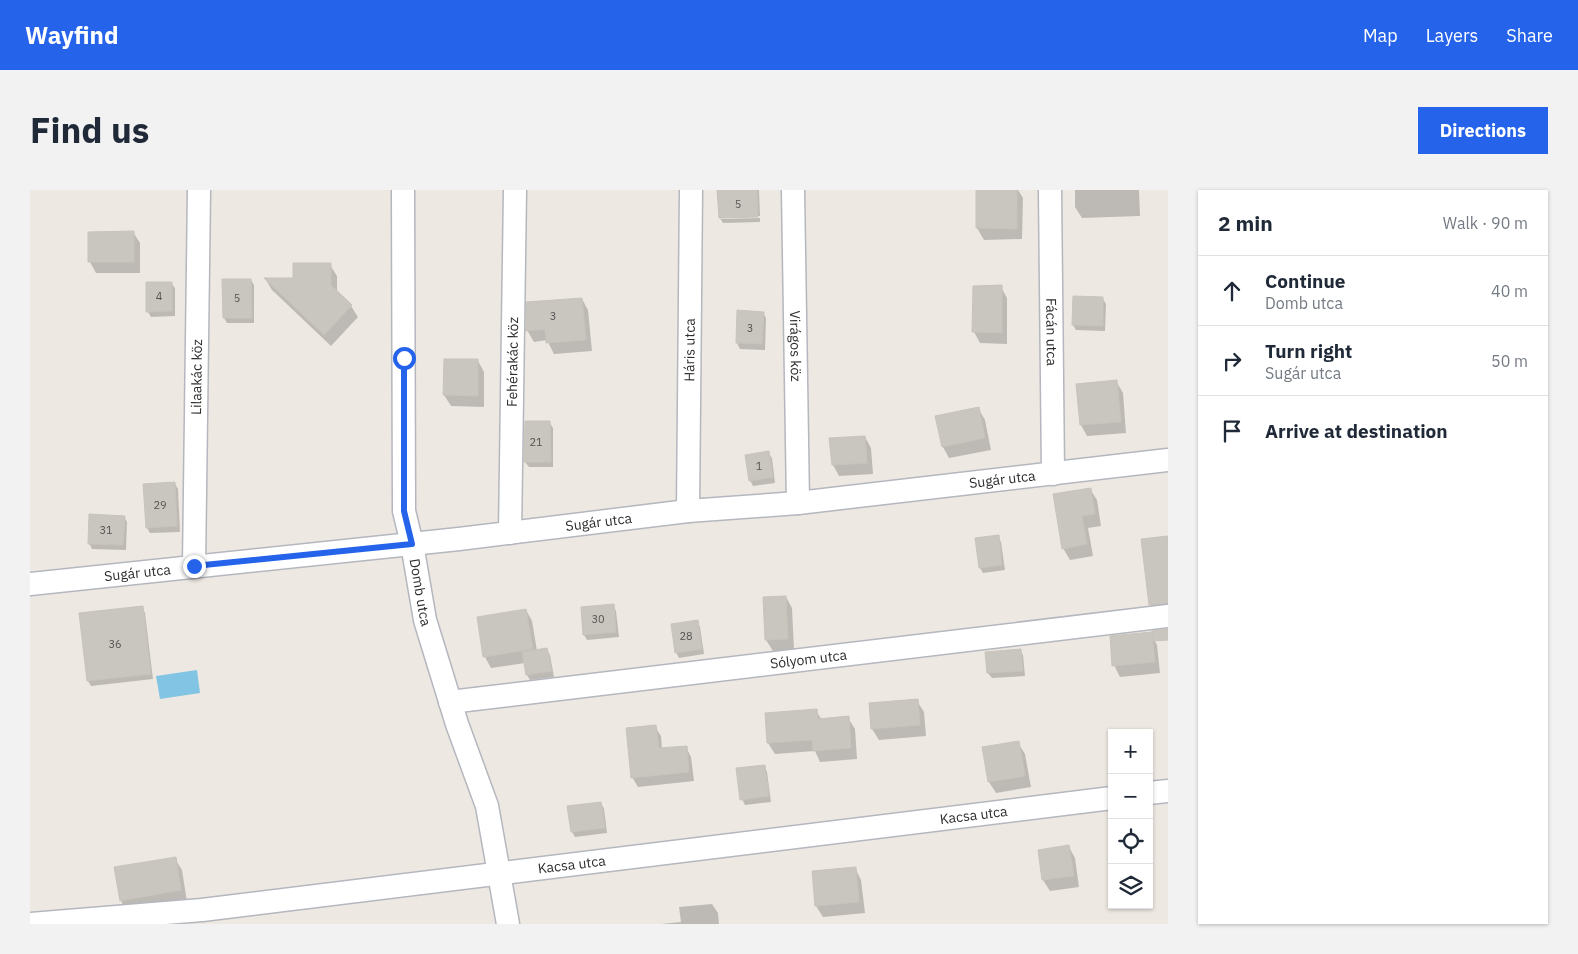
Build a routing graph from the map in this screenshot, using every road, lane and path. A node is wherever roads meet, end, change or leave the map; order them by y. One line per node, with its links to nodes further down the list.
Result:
1 (199, 190): 13 (street, Lilaakác köz)
2 (403, 190): 12 (street, Domb utca)
3 (515, 190): 11 (street, Fehérakác köz)
4 (690, 190): 10 (street, Háris utca)
5 (793, 190): 9 (street, Virágos köz)
6 (1050, 190): 8 (street, Fácán utca)
7 (1168, 460): 8 (street, Sugár utca)
8 (1053, 474): 9 (street, Sugár utca)
9 (798, 503): 10 (street, Sugár utca)
10 (688, 511): 11 (street, Sugár utca)
11 (510, 533): 12 (street, Sugár utca)
12 (412, 544): 13 (street, Sugár utca); 16 (street, Domb utca)
13 (194, 566): 14 (street, Sugár utca)
14 (30, 584)
15 (1168, 616): 16 (street, Sólyom utca)
16 (450, 702): 20 (street, Domb utca)
17 (1168, 791): 18 (street)
18 (1153, 793)
19 (1108, 798): 20 (street, Kacsa utca)
20 (498, 874): 21 (street, Kacsa utca); 22 (street, Domb utca)
21 (31, 924)
22 (508, 924)

